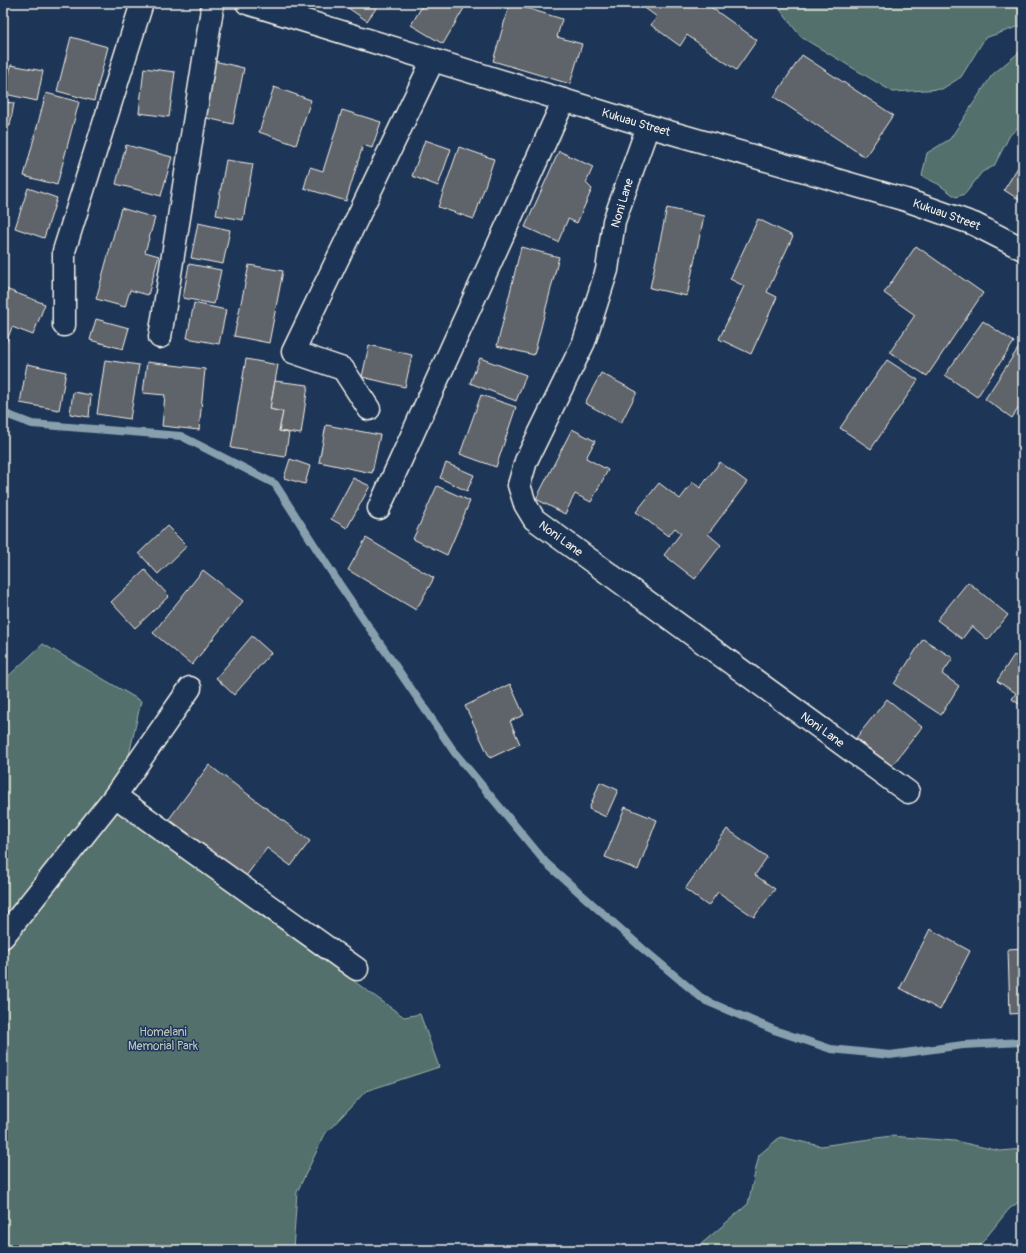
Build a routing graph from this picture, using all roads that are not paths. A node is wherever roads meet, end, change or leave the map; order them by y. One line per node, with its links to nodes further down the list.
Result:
1 (142, 3): 8 (street)
2 (213, 3): 9 (street)
3 (247, 3): 4 (street, Kukuau Street)
4 (433, 60): 5 (street, Kukuau Street); 10 (street)
5 (564, 100): 6 (street, Kukuau Street); 11 (street)
6 (648, 126): 7 (street, Kukuau Street); 13 (street, Noni Lane)
7 (1023, 249)
8 (64, 325)
9 (160, 337)
10 (369, 409)
11 (379, 508)
12 (190, 688): 14 (street)
13 (908, 792)
14 (115, 796): 15 (street); 16 (street)
15 (3, 937)
16 (357, 969)

